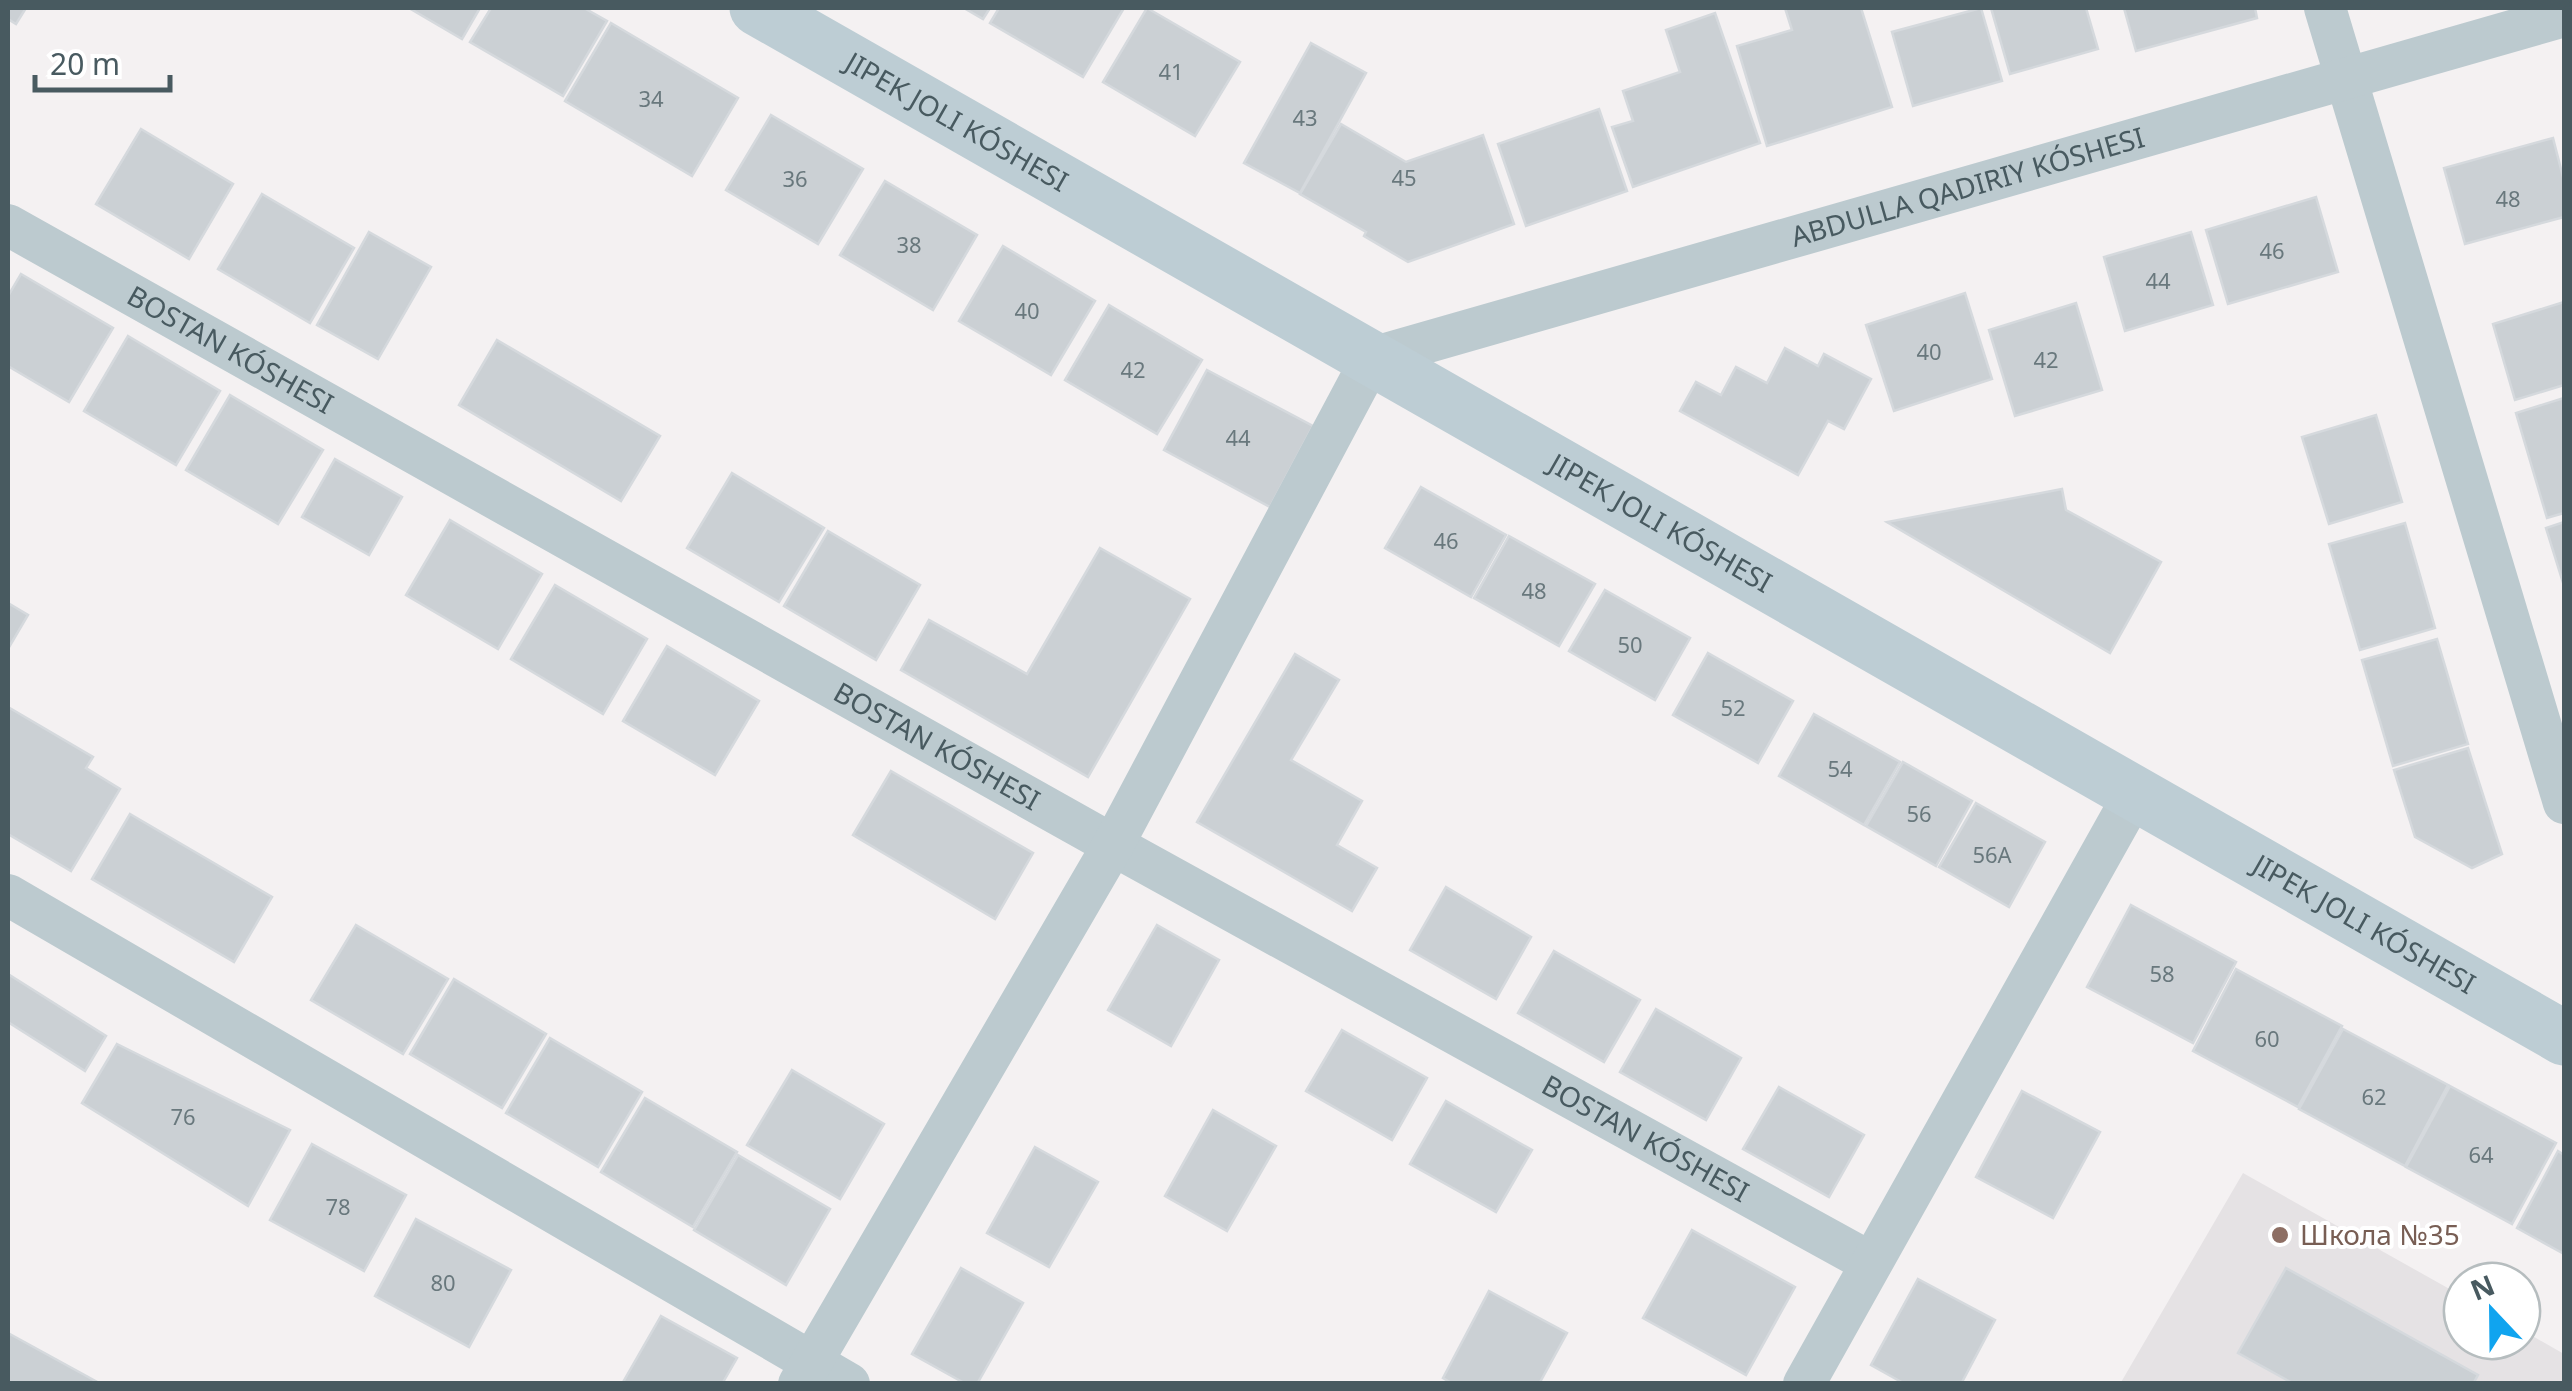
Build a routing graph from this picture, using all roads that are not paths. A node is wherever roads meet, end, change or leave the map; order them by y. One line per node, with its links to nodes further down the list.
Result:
1 (757, 8): 6 (street)
2 (2326, 8): 4 (street)
3 (2564, 16): 4 (street)
4 (2345, 78): 6 (street); 8 (street)
5 (8, 225): 9 (street, BOSTAN KÓSHESI)
6 (1372, 358): 7 (street); 9 (street)
7 (2135, 793): 11 (street); 12 (street)
8 (2564, 802)
9 (1113, 844): 12 (street, BOSTAN KÓSHESI); 13 (street)
10 (8, 895): 13 (street)
11 (2564, 1038)
12 (1872, 1263): 15 (street)
13 (805, 1373): 14 (street)
14 (849, 1384)
15 (1804, 1384)

